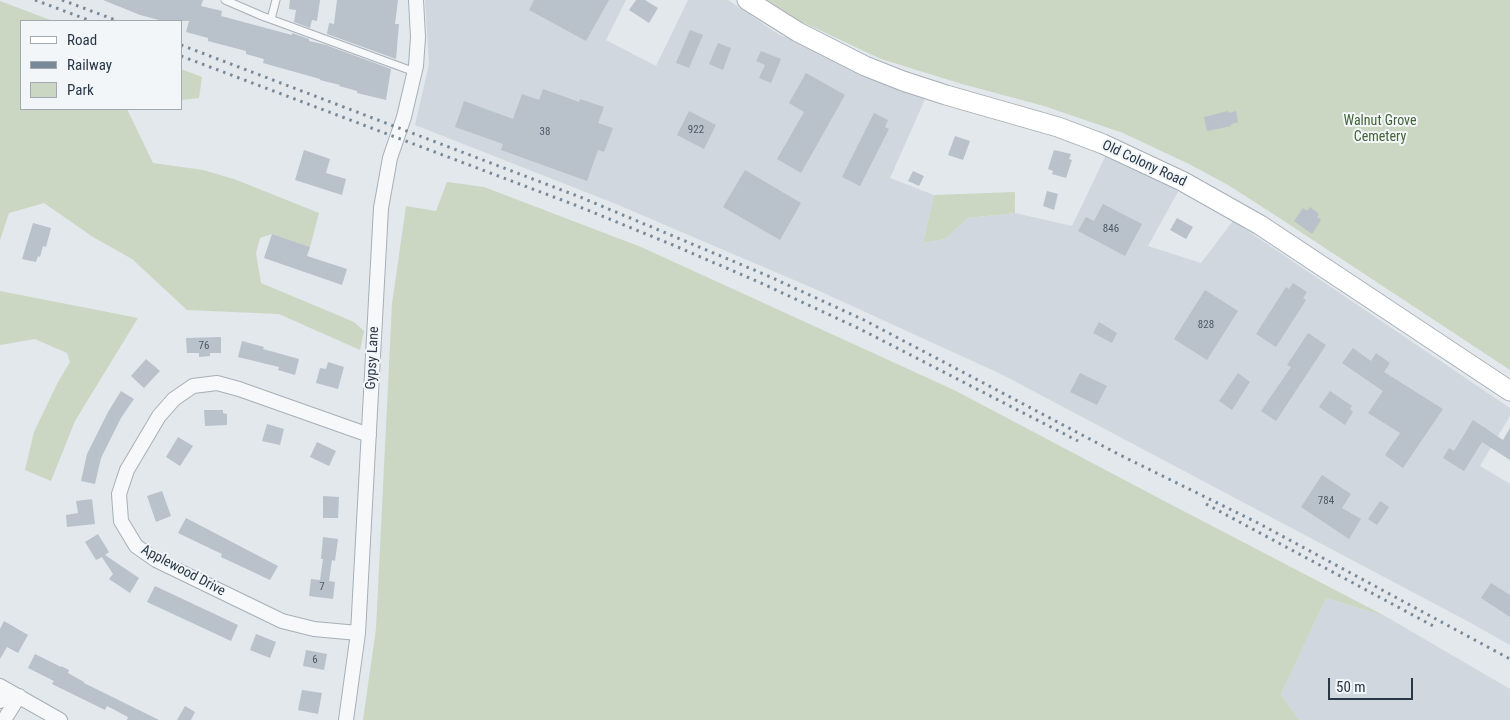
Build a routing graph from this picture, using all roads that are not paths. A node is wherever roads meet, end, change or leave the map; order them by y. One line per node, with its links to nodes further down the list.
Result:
1 (225, 0): 5 (lane)
2 (276, 0): 5 (lane)
3 (416, 0): 6 (street, Gypsy Lane)
4 (747, 0): 7 (main road, Old Colony Road)
5 (271, 19): 6 (lane)
6 (415, 72): 8 (street, Gypsy Lane)
7 (1510, 392)
8 (369, 435): 9 (street, Gypsy Lane); 9 (street, Applewood Drive)
9 (358, 633): 13 (street, Gypsy Lane)
10 (6, 694): 11 (street); 12 (street)
11 (4, 720)
12 (60, 720)
13 (346, 720)

